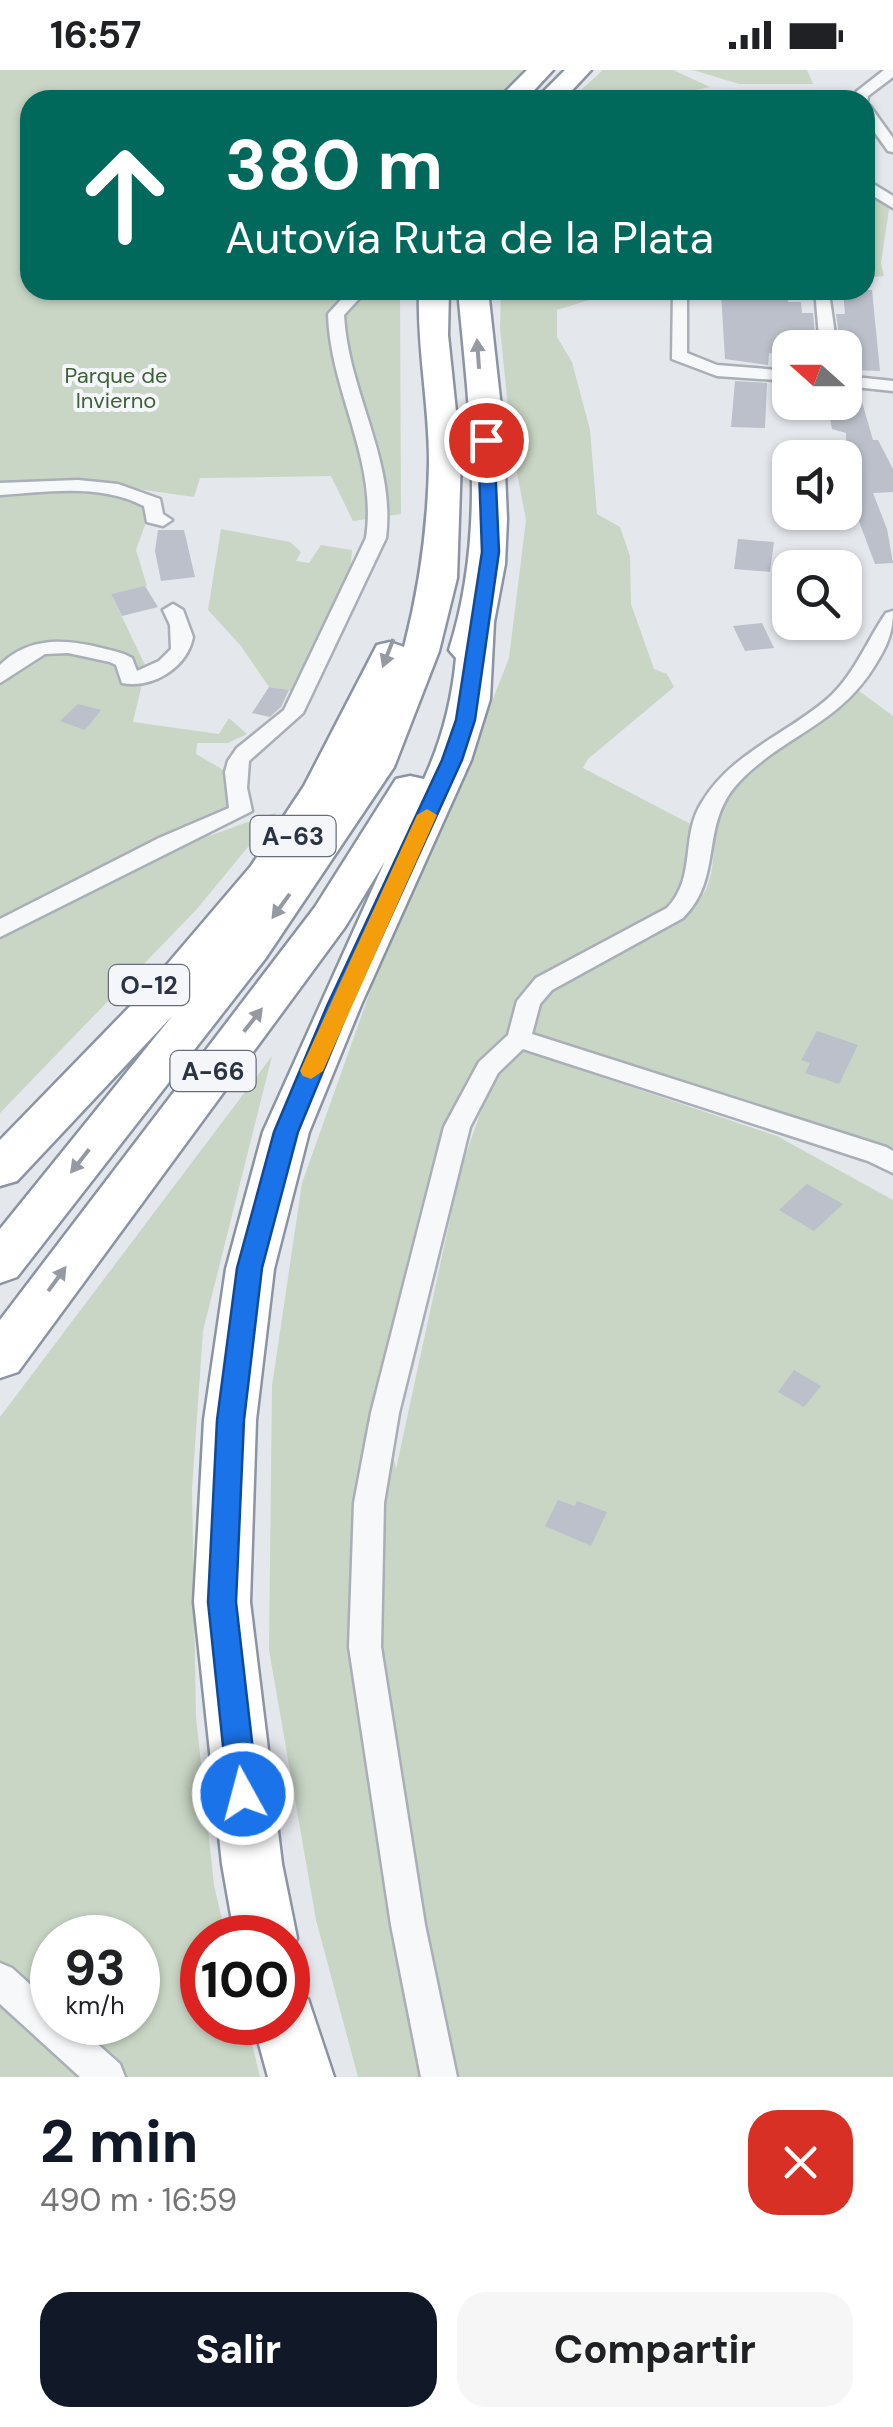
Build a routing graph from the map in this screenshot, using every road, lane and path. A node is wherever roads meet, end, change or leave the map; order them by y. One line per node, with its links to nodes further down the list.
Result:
1 (540, 70): 4 (highway)
2 (579, 70): 5 (highway)
3 (893, 70): 6 (street)
4 (520, 90)
5 (558, 90)
6 (867, 90)
7 (875, 123): 8 (street)
8 (893, 148)
9 (350, 300): 26 (street)
10 (434, 300): 18 (highway, A-66)
11 (474, 300): 23 (highway, A-66, one-way to 11)
12 (679, 300): 15 (street)
13 (822, 300): 14 (street)
14 (827, 330)
15 (772, 374)
16 (862, 383): 17 (street)
17 (893, 386)
18 (440, 422): 25 (highway, A-63, one-way to 25); 31 (highway, A-66, one-way to 31)
19 (0, 489): 20 (street)
20 (163, 520)
21 (173, 610): 24 (street)
22 (893, 617): 27 (street)
23 (477, 624): 32 (highway, A-66, one-way to 23); 33 (highway)
24 (0, 677)
25 (296, 831): 28 (highway, O-12); 30 (highway, A-63)
26 (0, 929)
27 (519, 1039): 29 (street); 38 (street)
28 (0, 1137)
29 (893, 1163)
30 (0, 1169)
31 (0, 1264)
32 (0, 1358)
33 (262, 1915)
34 (0, 1980): 36 (street)
35 (292, 2045): 37 (highway)
36 (107, 2077)
37 (302, 2077)
38 (439, 2077)

